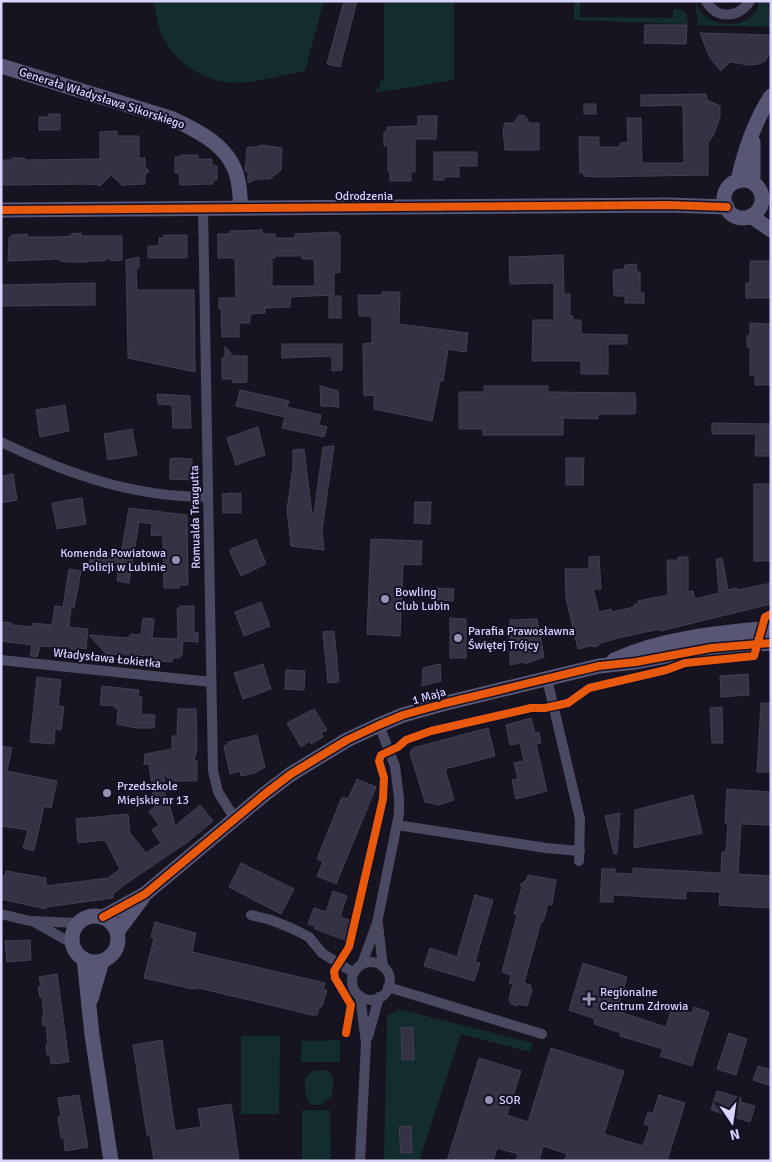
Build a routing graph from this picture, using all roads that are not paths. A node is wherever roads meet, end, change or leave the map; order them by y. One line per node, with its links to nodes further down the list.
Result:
1 (706, 1): 2 (street)
2 (750, 1)
3 (1, 66): 7 (street, Generała Władysława Sikorskiego)
4 (771, 96): 5 (street)
5 (745, 182): 6 (street); 10 (street)
6 (726, 200): 7 (street, Odrodzenia); 10 (street)
7 (241, 208): 8 (street, Odrodzenia)
8 (203, 209): 9 (street, Odrodzenia); 14 (street, Romualda Traugutta)
9 (1, 210)
10 (756, 210): 11 (street); 12 (street)
11 (771, 218)
12 (771, 230)
13 (1, 442): 14 (street)
14 (207, 497): 20 (street, Romualda Traugutta)
15 (771, 628): 18 (street, 1 Maja)
16 (771, 643): 18 (street, 1 Maja)
17 (1, 660): 20 (street, Władysława Łokietka)
18 (599, 666): 19 (street, 1 Maja)
19 (546, 679): 21 (street, 1 Maja); 23 (street)
20 (211, 682): 22 (street, Romualda Traugutta)
21 (379, 725): 22 (street, 1 Maja); 23 (street)
22 (235, 819): 24 (street, 1 Maja)
23 (397, 825): 30 (street)
24 (145, 894): 27 (street); 31 (street)
25 (1, 914): 28 (street)
26 (251, 916): 37 (street)
27 (102, 917): 29 (street); 31 (street)
28 (30, 921): 29 (street); 32 (street)
29 (79, 923): 32 (street)
30 (377, 923): 35 (street); 36 (street)
31 (117, 932): 34 (street)
32 (73, 944): 33 (street)
33 (84, 959): 34 (street); 41 (street)
34 (102, 961): 41 (street)
35 (362, 964): 36 (street); 37 (street)
36 (383, 967): 38 (street)
37 (354, 973): 39 (street)
38 (388, 987): 40 (street); 42 (street)
39 (360, 996): 40 (street); 43 (street)
40 (379, 997): 43 (street)
41 (89, 1005): 44 (street)
42 (542, 1034)
43 (366, 1043): 45 (street)
44 (110, 1161)
45 (360, 1161)

